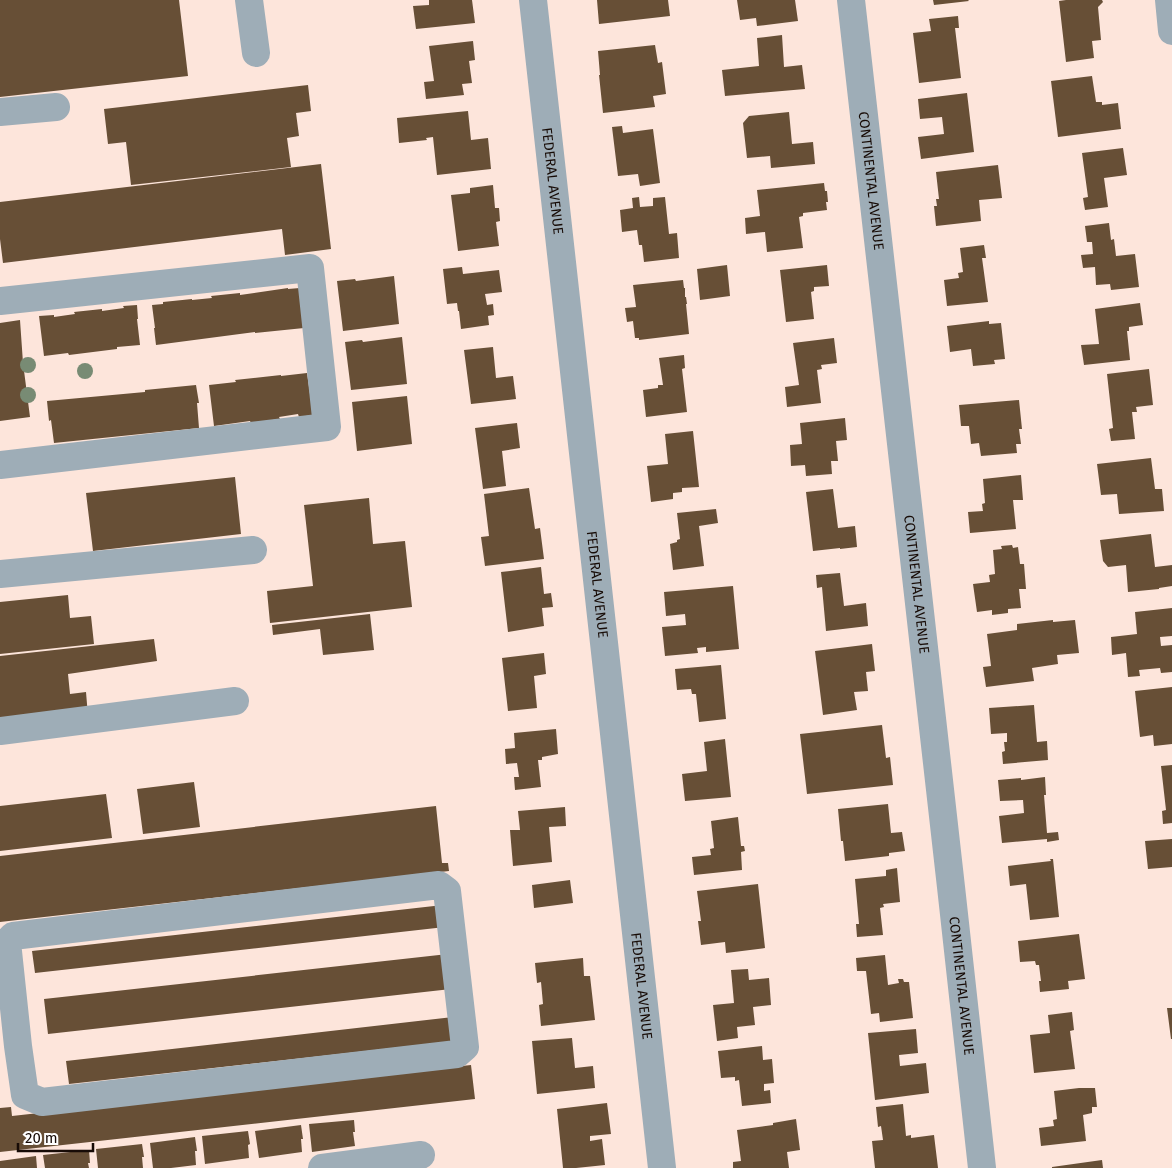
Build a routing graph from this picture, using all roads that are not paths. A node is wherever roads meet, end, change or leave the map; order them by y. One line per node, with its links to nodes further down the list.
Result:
1 (249, 0): 6 (street)
2 (533, 0): 18 (street, FEDERAL AVENUE)
3 (851, 0): 19 (street, CONTINENTAL AVENUE)
4 (1168, 0): 5 (street)
5 (1172, 30)
6 (256, 53)
7 (56, 107): 8 (street)
8 (0, 112)
9 (0, 301): 10 (street)
10 (0, 465)
11 (253, 550): 12 (street)
12 (0, 574)
13 (235, 701): 14 (street)
14 (0, 731)
15 (9, 1047): 15 (street)
16 (421, 1155): 17 (street)
17 (322, 1168)
18 (662, 1168)
19 (982, 1168)

